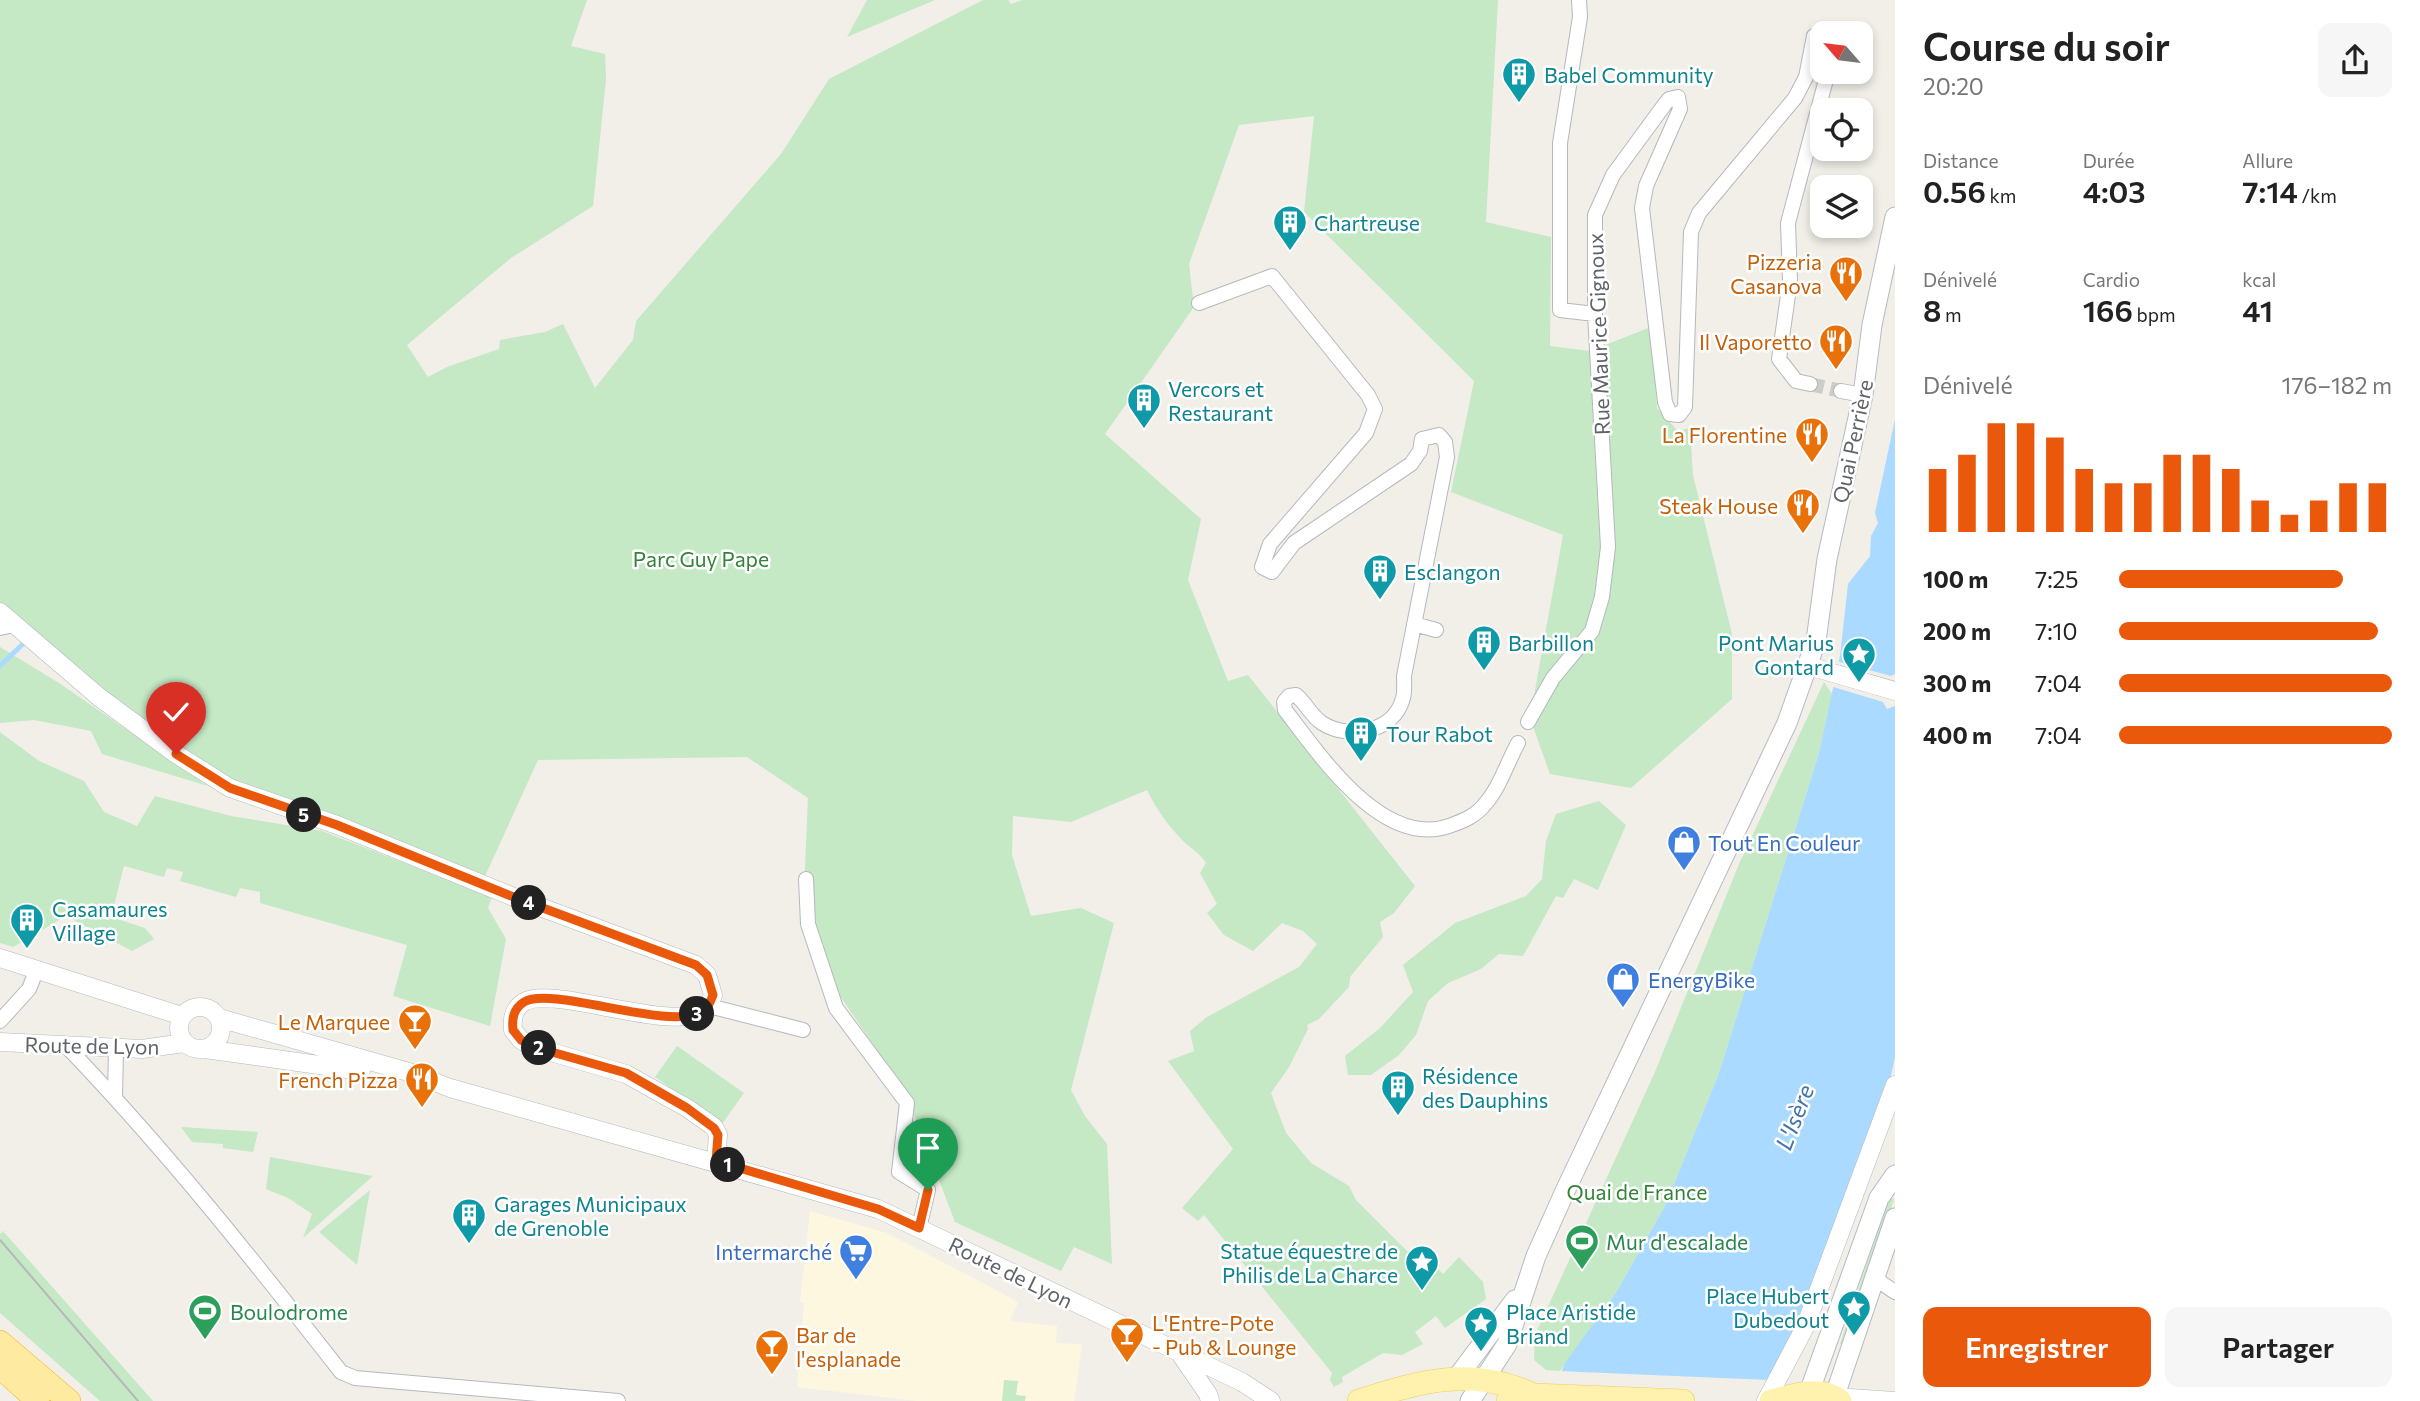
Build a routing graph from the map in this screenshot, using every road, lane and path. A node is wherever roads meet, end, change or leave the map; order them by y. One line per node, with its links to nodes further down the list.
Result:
1 (1579, 0): 6 (street)
2 (1810, 56): 6 (street, Rue Maurice Gignoux)
3 (1825, 84): 7 (street)
4 (1895, 217): 9 (main road, Quai Perrière)
5 (1199, 303): 11 (street)
6 (1595, 314): 16 (street, Rue Maurice Gignoux)
7 (1810, 384)
8 (1841, 391): 9 (street)
9 (1863, 396): 14 (main road, Quai Perrière)
10 (0, 612): 12 (street)
11 (1413, 624): 13 (street); 17 (street)
12 (7, 626): 21 (street)
13 (1436, 630)
14 (1818, 669): 15 (street); 39 (main road)
15 (1895, 691)
16 (1528, 722)
17 (1518, 743)
18 (806, 879): 37 (street)
19 (0, 958): 20 (street)
20 (37, 969): 22 (street); 24 (street, Route de Lyon)
21 (709, 1006): 25 (street); 34 (street)
22 (182, 1016): 23 (street); 27 (street)
23 (219, 1018): 30 (street); 31 (street)
24 (0, 1021)
25 (803, 1030)
26 (0, 1042): 28 (street, Route de Lyon)
27 (184, 1044): 29 (street, Route de Lyon); 30 (street)
28 (68, 1048): 29 (street, Route de Lyon); 33 (street)
29 (116, 1048): 33 (street)
30 (205, 1049): 31 (street)
31 (436, 1083): 34 (street, Route de Lyon)
32 (1895, 1085): 57 (street)
33 (116, 1097): 51 (street)
34 (716, 1161): 37 (street, Route de Lyon)
35 (1895, 1175): 47 (main road)
36 (1895, 1218): 38 (main road)
37 (919, 1228): 42 (street, Route de Lyon)
38 (1877, 1270): 40 (street); 48 (main road)
39 (1524, 1288): 44 (main road); 45 (main road)
40 (1895, 1292)
41 (0, 1342): 50 (highway)
42 (1179, 1352): 52 (street); 53 (street)
43 (0, 1367): 49 (highway)
44 (1485, 1378): 45 (main road); 46 (main road); 55 (main road)
45 (1456, 1379): 54 (main road)
46 (1518, 1396): 56 (main road)
47 (1808, 1396): 48 (main road); 58 (main road)
48 (1836, 1400): 59 (street)
49 (38, 1401)
50 (69, 1401)
51 (618, 1401)
52 (1210, 1401)
53 (1271, 1401)
54 (1359, 1401)
55 (1470, 1401)
56 (1684, 1401)
57 (1766, 1401)
58 (1772, 1401)
59 (1895, 1401)

